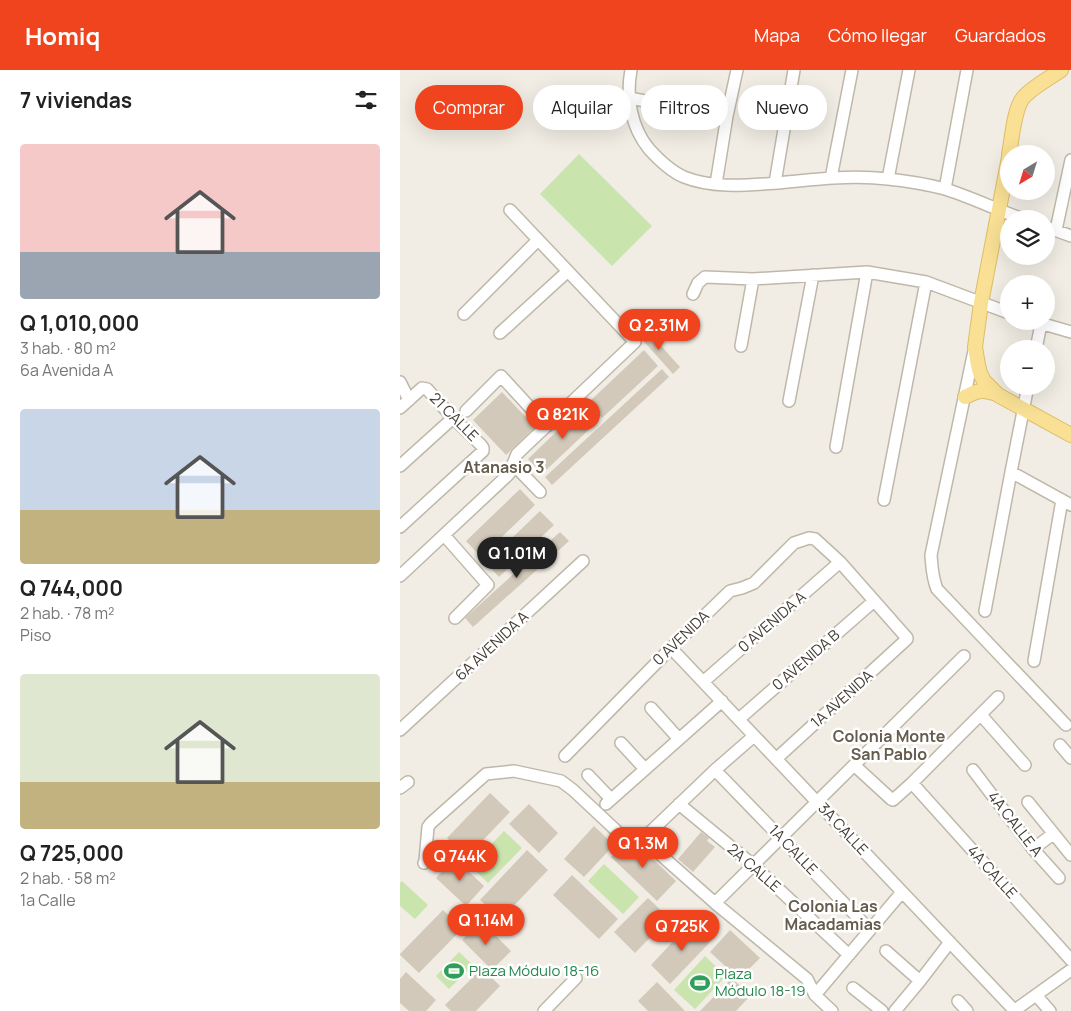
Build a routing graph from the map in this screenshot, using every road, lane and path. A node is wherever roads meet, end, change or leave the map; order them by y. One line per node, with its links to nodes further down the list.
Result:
1 (630, 70): 8 (street)
2 (737, 70): 10 (street)
3 (794, 70): 16 (street)
4 (852, 70): 14 (street)
5 (909, 70): 15 (street)
6 (967, 70): 18 (street)
7 (1061, 70): 12 (main road)
8 (629, 85)
9 (631, 110): 17 (street)
10 (728, 111)
11 (725, 130): 17 (street)
12 (1011, 145)
13 (1071, 160): 22 (street)
14 (832, 178): 15 (street); 16 (street)
15 (888, 179): 18 (street)
16 (775, 183): 17 (street)
17 (716, 184)
18 (945, 190): 21 (street)
19 (1001, 200): 21 (main road)
20 (510, 210): 25 (street)
21 (999, 211): 32 (main road)
22 (1055, 214)
23 (1055, 230): 24 (street)
24 (1071, 236)
25 (538, 240): 26 (street); 34 (street)
26 (568, 271): 36 (street); 50 (street)
27 (867, 272): 28 (street); 30 (street); 52 (street)
28 (813, 275): 29 (street); 45 (street)
29 (753, 279): 31 (street); 38 (street)
30 (926, 282): 32 (street); 57 (street)
31 (693, 294)
32 (981, 303): 33 (street); 39 (main road)
33 (1000, 310)
34 (464, 314)
35 (1055, 328): 37 (street)
36 (500, 332)
37 (1071, 332)
38 (741, 346)
39 (975, 348): 41 (main road); 43 (street)
40 (400, 382): 44 (street)
41 (998, 394): 43 (main road); 47 (main road)
42 (1026, 395): 47 (street)
43 (965, 397): 76 (street)
44 (409, 400): 46 (street); 49 (street, 21 CALLE)
45 (789, 401)
46 (400, 408)
47 (1024, 410): 51 (main road); 55 (street)
48 (466, 411): 50 (street)
49 (453, 418): 54 (street); 59 (street, 21 CALLE)
50 (547, 426): 53 (street)
51 (1071, 435)
52 (836, 447)
53 (512, 464): 56 (street); 60 (street)
54 (400, 466)
55 (1011, 472): 58 (street); 65 (street)
56 (540, 492)
57 (884, 500)
58 (1066, 502): 69 (street)
59 (400, 527)
60 (444, 535): 63 (street); 66 (street)
61 (583, 561): 77 (street, 6A AVENIDA A)
62 (840, 562): 64 (street); 67 (street, 0 AVENIDA); 70 (street, 0 AVENIDA A)
63 (400, 576)
64 (874, 601): 75 (street, 0 AVENIDA B); 84 (street, 1A AVENIDA)
65 (986, 611)
66 (455, 618)
67 (671, 648): 70 (street, 3A CALLE); 82 (street, 0 AVENIDA)
68 (964, 656): 85 (street)
69 (1034, 661)
70 (703, 682): 72 (street, 3A CALLE)
71 (998, 697): 74 (street)
72 (722, 701): 75 (street, 3A CALLE); 79 (street)
73 (651, 708): 79 (street)
74 (981, 715): 86 (street); 91 (street)
75 (739, 720): 78 (street, 3A CALLE)
76 (1066, 725)
77 (400, 730)
78 (754, 736): 84 (street, 3A CALLE); 88 (street)
79 (679, 739): 87 (street)
80 (621, 743): 87 (street)
81 (1060, 745): 83 (street)
82 (565, 756)
83 (1071, 758)
84 (776, 759): 92 (street, 3A CALLE)
85 (854, 765): 91 (street); 92 (street)
86 (1025, 765)
87 (645, 769): 90 (street)
88 (715, 770): 94 (street); 97 (street, 1A CALLE)
89 (973, 770): 98 (street, 4A CALLE A)
90 (588, 776)
91 (912, 783): 109 (street, 4A CALLE)
92 (817, 802): 97 (street); 103 (street, 3A CALLE)
93 (1028, 802): 95 (street)
94 (679, 804): 101 (street, 2A CALLE); 104 (street)
95 (1054, 834): 98 (street); 99 (street)
96 (621, 836): 100 (street)
97 (781, 838): 101 (street); 105 (street, 1A CALLE)
98 (1033, 849): 102 (street, 4A CALLE A)
99 (1071, 855)
100 (424, 863)
101 (753, 865): 104 (street); 108 (street, 2A CALLE)
102 (1059, 878)
103 (902, 892): 105 (street); 106 (street, 3A CALLE)
104 (715, 903): 114 (street)
105 (870, 930): 108 (street)
106 (950, 942): 112 (street); 122 (street, 3A CALLE)
107 (886, 951): 112 (street)
108 (849, 955): 114 (street)
109 (1071, 960)
110 (1071, 970): 115 (street)
111 (576, 978): 117 (street)
112 (920, 981): 120 (street)
113 (853, 988): 119 (street)
114 (815, 995): 118 (street)
115 (1036, 995): 122 (street); 123 (street)
116 (958, 1001): 121 (street)
117 (544, 1011)
118 (832, 1011)
119 (882, 1011)
120 (895, 1011)
121 (967, 1011)
122 (1015, 1011)
123 (1050, 1011)

